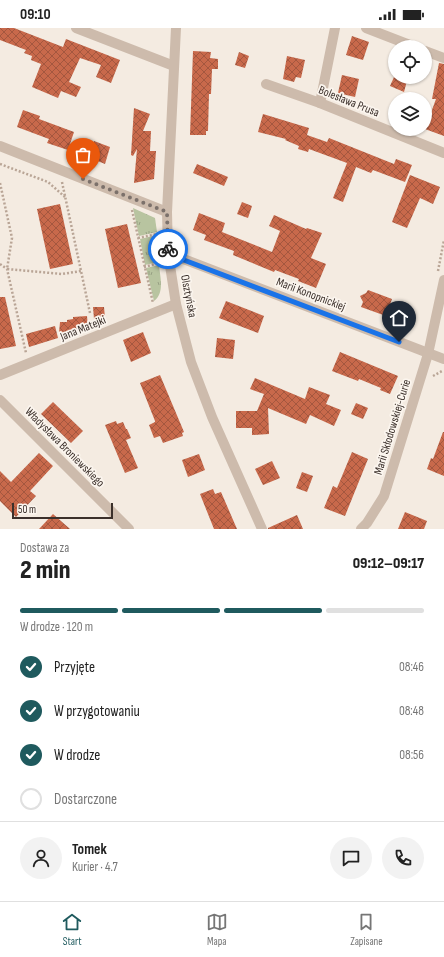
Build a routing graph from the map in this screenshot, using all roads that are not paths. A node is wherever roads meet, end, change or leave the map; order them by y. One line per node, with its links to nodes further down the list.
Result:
1 (76, 28): 8 (street)
2 (176, 28): 8 (street, Olsztyńska)
3 (335, 28): 10 (street)
4 (366, 28): 5 (street)
5 (397, 40)
6 (432, 54): 7 (street)
7 (444, 58)
8 (174, 66): 13 (street, Olsztyńska)
9 (266, 84): 10 (street, Bolesława Prusa)
10 (320, 102): 12 (street, Bolesława Prusa)
11 (0, 146): 13 (street)
12 (444, 153)
13 (167, 212): 14 (street, Olsztyńska)
14 (168, 254): 16 (street, Olsztyńska); 17 (street, Marii Konopnickiej)
15 (444, 280): 17 (street, Marii Skłodowskiej-Curie)
16 (176, 304): 19 (street, Jana Matejki); 22 (street, Olsztyńska)
17 (428, 354): 18 (street, Marii Konopnickiej); 23 (street, Marii Skłodowskiej-Curie)
18 (444, 360)
19 (0, 375)
20 (0, 400): 21 (street, Władysława Broniewskiego)
21 (129, 529)
22 (262, 529)
23 (362, 529)

